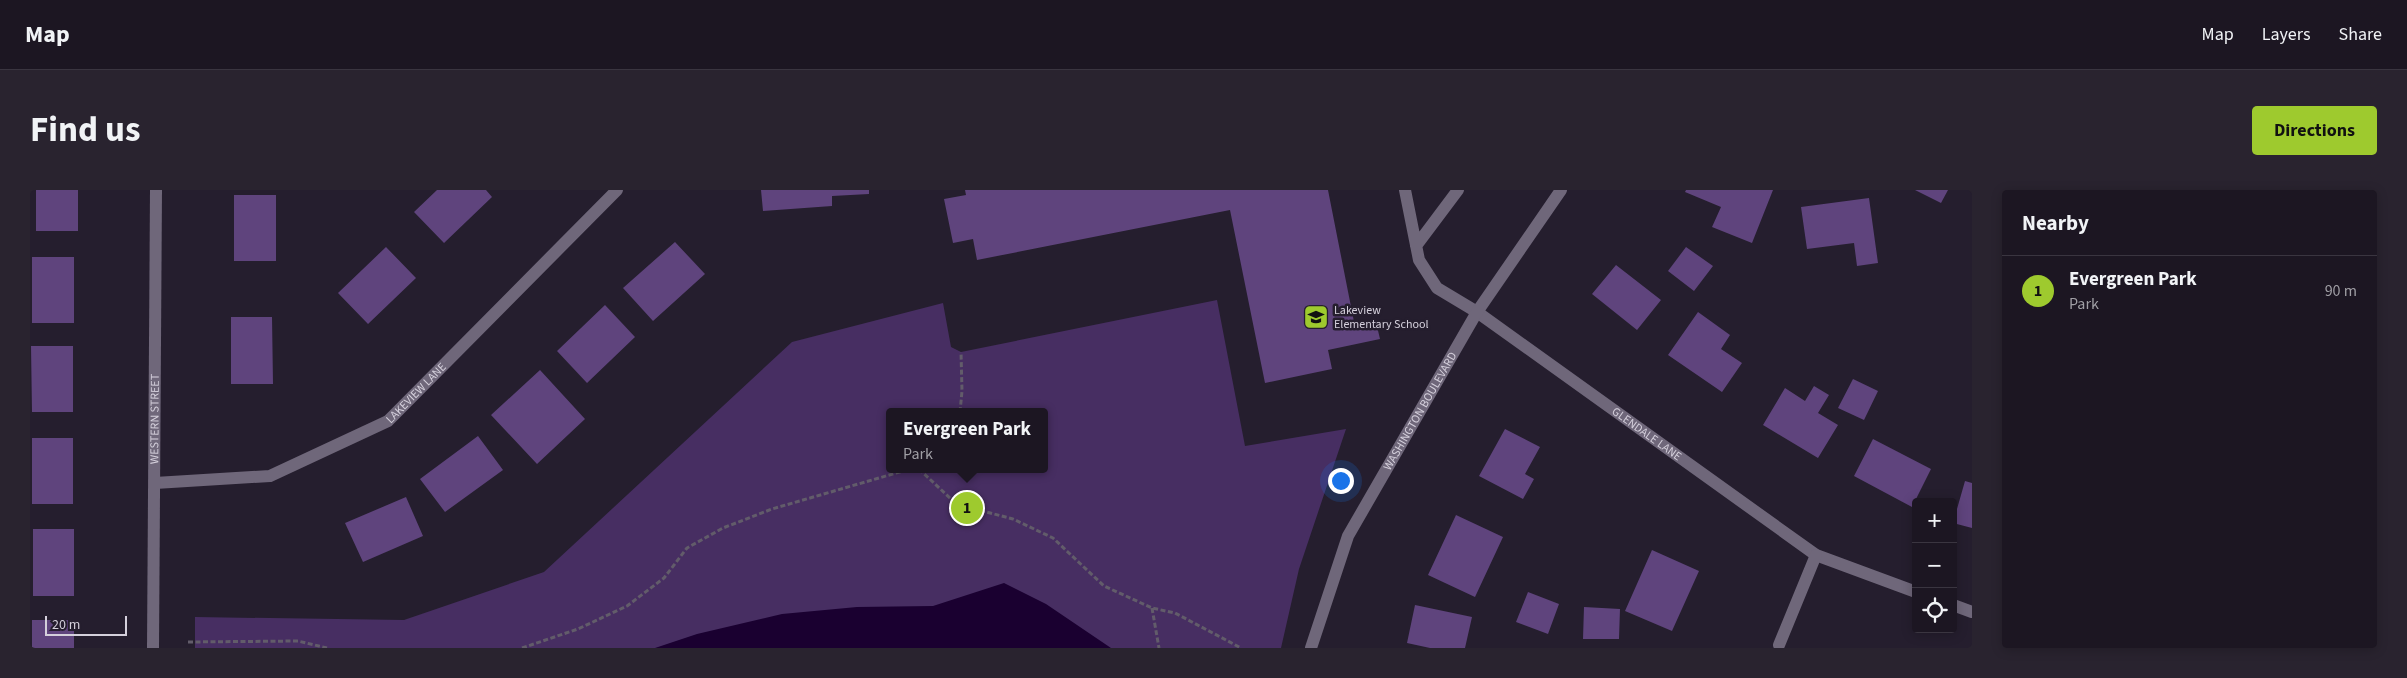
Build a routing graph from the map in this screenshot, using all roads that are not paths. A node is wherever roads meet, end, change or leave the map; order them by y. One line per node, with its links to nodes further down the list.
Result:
1 (156, 190): 8 (street, WESTERN STREET)
2 (617, 190): 8 (street, LAKEVIEW LANE)
3 (1405, 190): 6 (street, GLENDALE LANE)
4 (1458, 190): 6 (street)
5 (1561, 190): 7 (street, WASHINGTON BOULEVARD)
6 (1416, 246): 7 (street, GLENDALE LANE)
7 (1477, 312): 9 (street, GLENDALE LANE); 15 (street, WASHINGTON BOULEVARD)
8 (155, 483): 14 (street, WESTERN STREET)
9 (1816, 555): 10 (street, GLENDALE LANE); 13 (street)
10 (1912, 591)
11 (1957, 606): 12 (street)
12 (1972, 612)
13 (1779, 644)
14 (153, 648)
15 (1311, 648)

